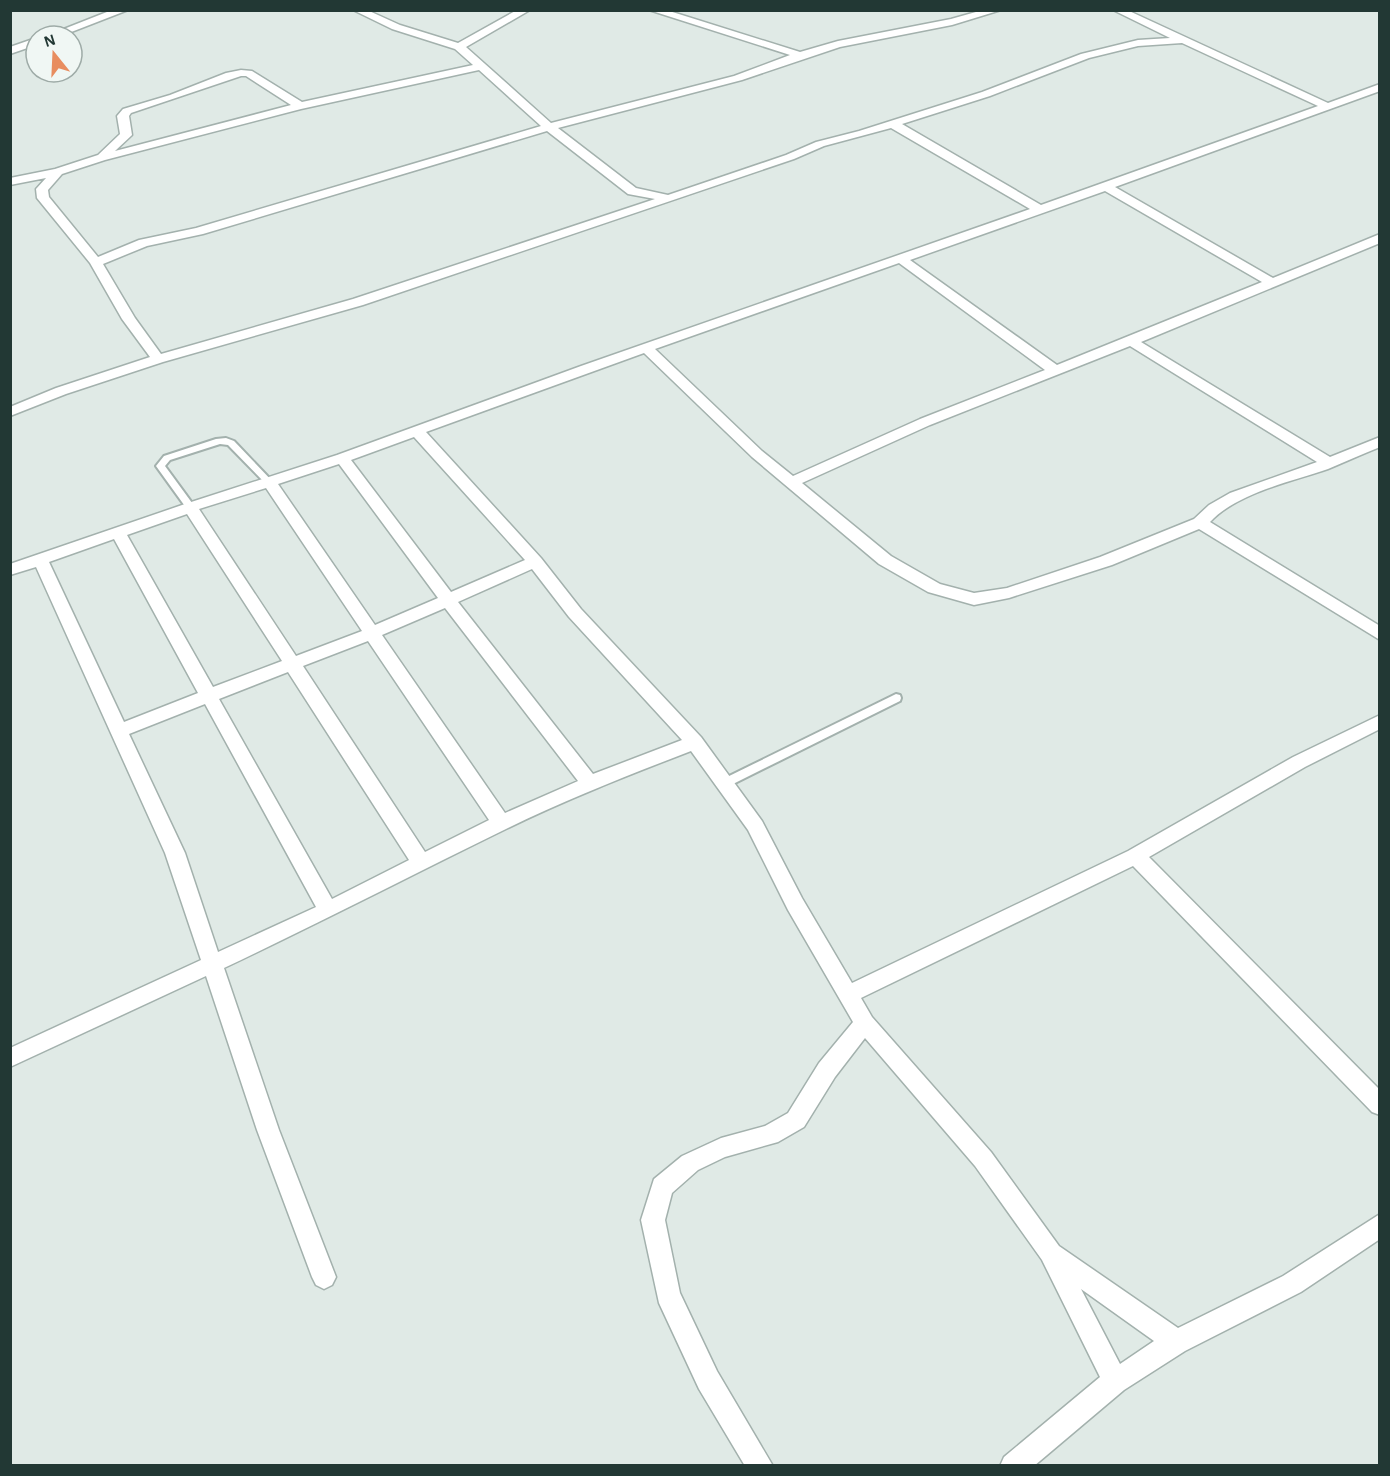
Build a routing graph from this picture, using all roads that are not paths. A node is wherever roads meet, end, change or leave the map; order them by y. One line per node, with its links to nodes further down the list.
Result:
1 (123, 10): 7 (street)
2 (358, 10): 11 (street)
3 (525, 10): 11 (street)
4 (654, 10): 12 (street)
5 (996, 10): 12 (street)
6 (1118, 10): 8 (street)
7 (84, 24)
8 (1150, 25): 9 (street); 10 (street)
9 (1186, 40): 10 (street); 16 (street)
10 (1138, 43): 17 (street)
11 (459, 47): 13 (street)
12 (800, 55): 18 (street)
13 (482, 66): 15 (street); 18 (street)
14 (1380, 87): 16 (street)
15 (300, 106): 19 (street); 19 (street)
16 (1328, 107): 22 (street)
17 (893, 124): 24 (street); 26 (street)
18 (549, 127): 23 (street); 29 (street)
19 (101, 158): 20 (street)
20 (58, 172): 21 (street); 29 (street)
21 (10, 182)
22 (1106, 187): 26 (street); 30 (street)
23 (632, 191): 24 (street); 25 (street)
24 (666, 198): 25 (street)
25 (639, 208): 33 (street)
26 (1039, 209): 28 (street)
27 (1380, 238): 30 (street)
28 (901, 259): 32 (street); 34 (street)
29 (96, 262): 33 (street)
30 (1271, 282): 31 (street)
31 (1131, 341): 34 (street); 39 (street)
32 (647, 349): 36 (street); 40 (street)
33 (158, 359): 35 (street)
34 (1056, 371): 40 (street)
35 (10, 412)
36 (417, 432): 38 (street); 46 (street)
37 (1380, 441): 39 (street)
38 (342, 458): 41 (street); 48 (street)
39 (1329, 463): 43 (street)
40 (792, 482): 43 (street)
41 (270, 483): 42 (street); 42 (lane); 49 (street)
42 (190, 507): 44 (street); 51 (street)
43 (1200, 523): 50 (street)
44 (118, 533): 45 (street); 52 (street)
45 (41, 561): 47 (street); 55 (street)
46 (535, 562): 48 (street); 56 (street)
47 (10, 570)
48 (448, 600): 49 (street); 57 (street)
49 (372, 633): 51 (street); 59 (street)
50 (1380, 634)
51 (290, 665): 52 (street); 61 (street)
52 (208, 696): 55 (street); 62 (street)
53 (896, 698): 58 (lane)
54 (1380, 721): 60 (street)
55 (120, 730): 63 (street)
56 (695, 742): 57 (street); 58 (street)
57 (590, 783): 59 (street)
58 (723, 784): 64 (street)
59 (501, 822): 61 (street)
60 (1135, 856): 64 (street); 67 (street)
61 (421, 862): 62 (street)
62 (328, 910): 63 (street)
63 (214, 963): 66 (street); 70 (street)
64 (849, 994): 65 (street)
65 (865, 1023): 69 (street); 73 (street)
66 (10, 1058)
67 (1380, 1105)
68 (1380, 1225): 71 (street)
69 (1050, 1252): 71 (street); 72 (street)
70 (324, 1277)
71 (1176, 1342): 72 (street)
72 (1115, 1381): 74 (street)
73 (760, 1466)
74 (1013, 1466)

